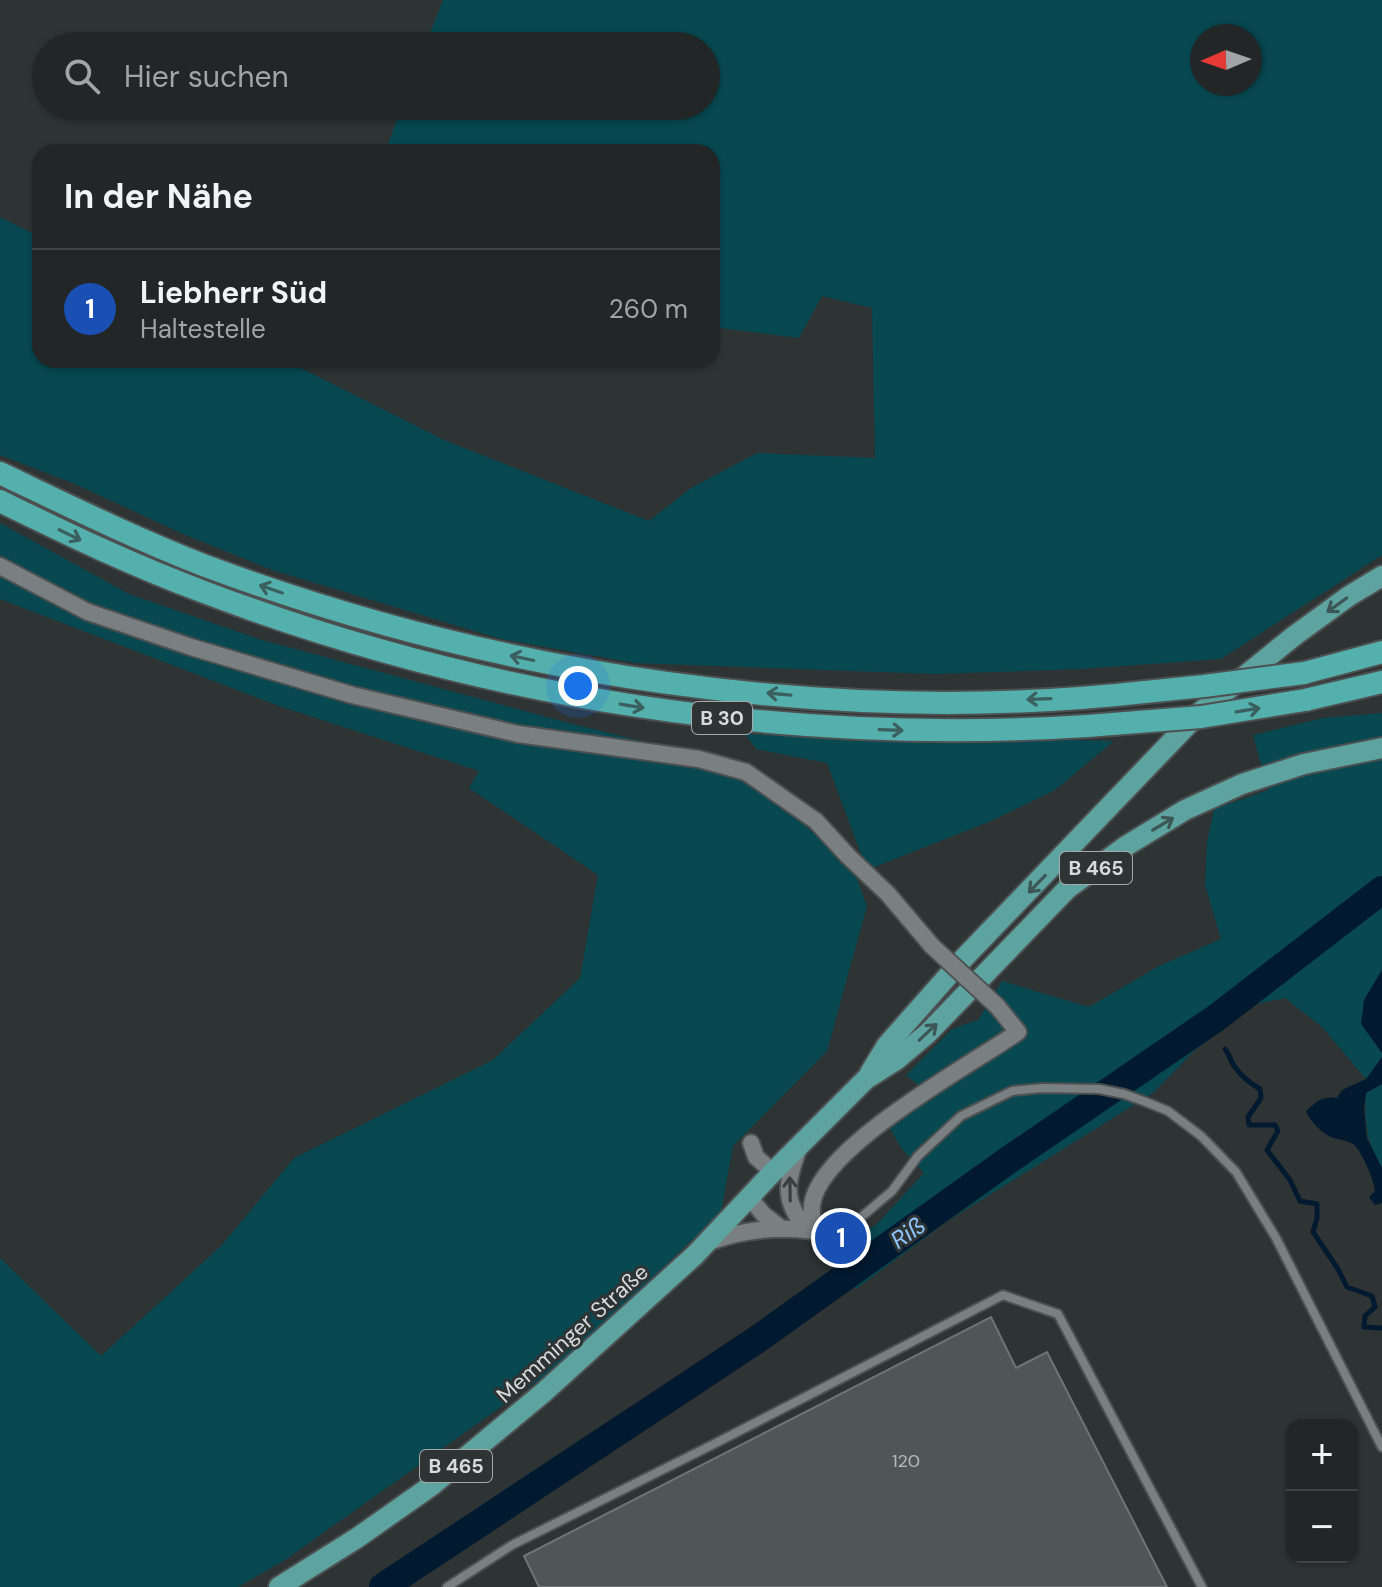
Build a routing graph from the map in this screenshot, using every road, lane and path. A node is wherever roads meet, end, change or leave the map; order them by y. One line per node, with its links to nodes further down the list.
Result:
1 (0, 473): 7 (highway, B 30, one-way to 1, bridge)
2 (0, 501): 10 (highway, B 30, one-way to 10, bridge)
3 (0, 566): 18 (street, bridge)
4 (1382, 576): 12 (main road, B 465, one-way to 12)
5 (1382, 652): 7 (highway, B 30)
6 (1382, 660): 7 (highway, B 30)
7 (1304, 673)
8 (1382, 682): 10 (highway, B 30)
9 (1382, 695): 10 (highway)
10 (1305, 700)
11 (1382, 748): 12 (main road, B 465, one-way to 11)
12 (866, 1079): 14 (main road, Memminger Straße / B 465)
13 (751, 1143): 15 (street)
14 (800, 1144): 15 (main road, Memminger Straße / B 465); 18 (street, one-way to 14)
15 (773, 1172): 16 (main road, Memminger Straße / B 465)
16 (749, 1197): 17 (street); 19 (main road, Memminger Straße / B 465)
17 (782, 1229): 18 (street); 19 (street)
18 (811, 1230): 20 (lane)
19 (708, 1242): 21 (main road, Memminger Straße / B 465)
20 (1382, 1447)
21 (279, 1587)
22 (447, 1587): 23 (lane)
23 (1202, 1587)

